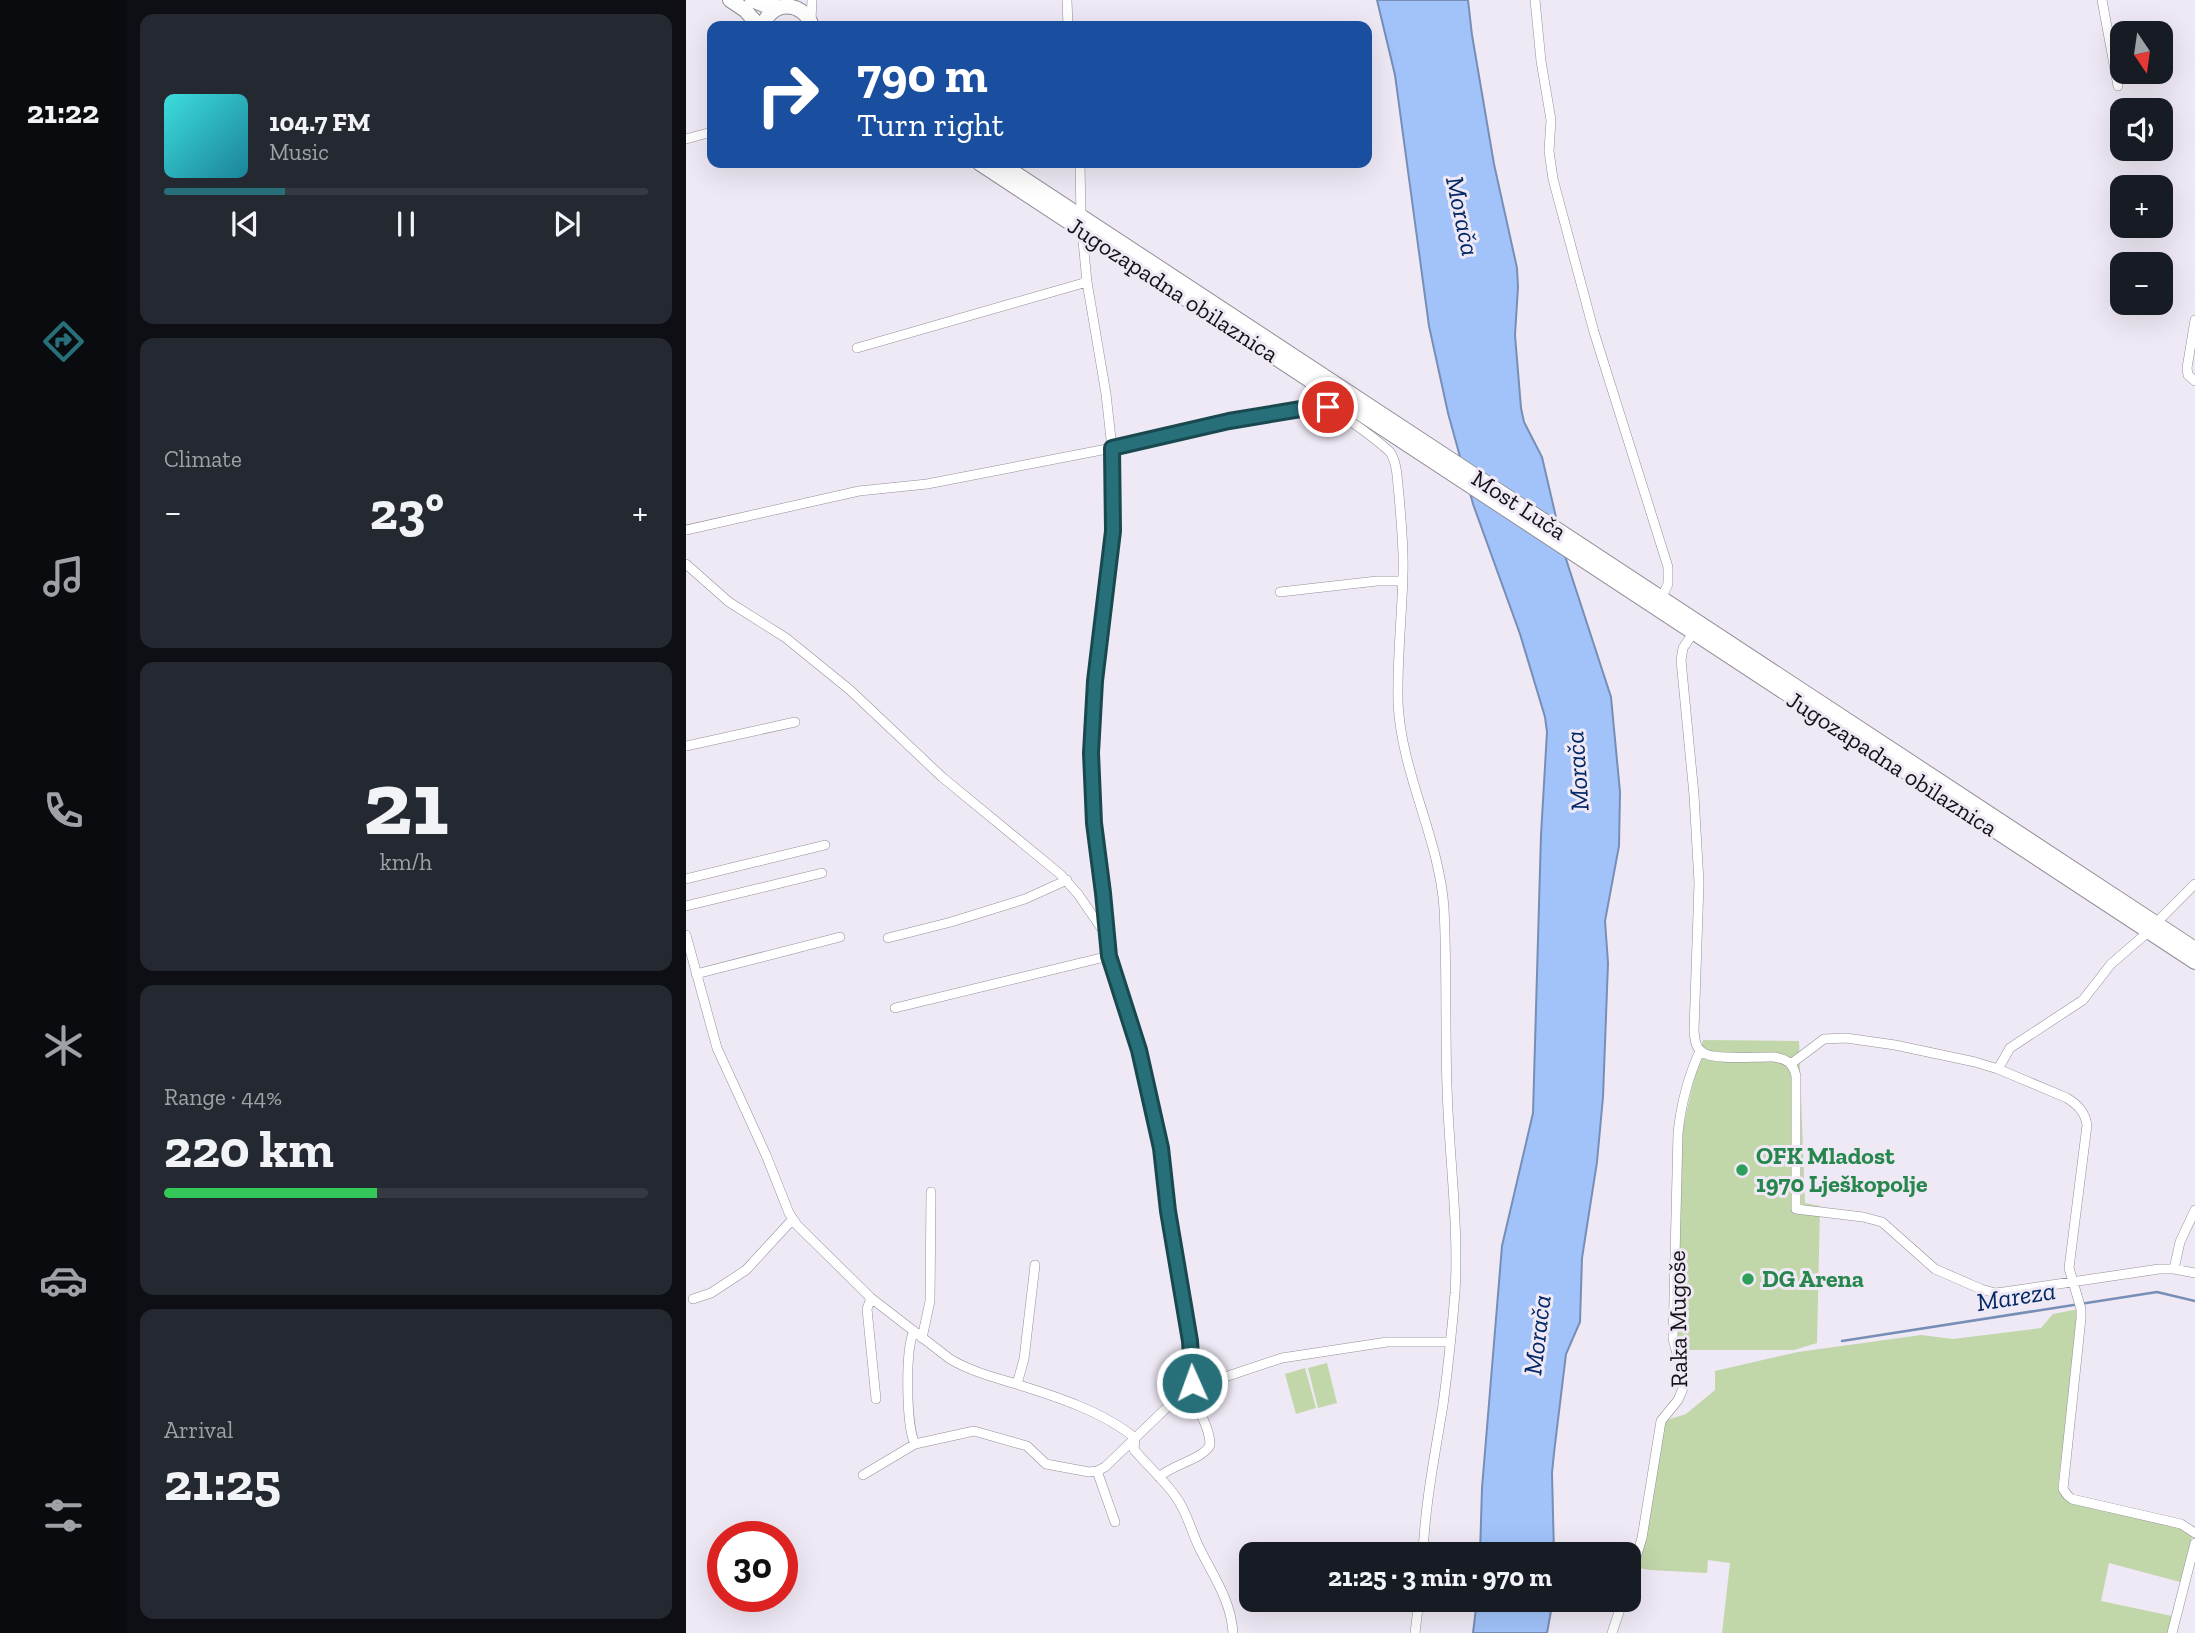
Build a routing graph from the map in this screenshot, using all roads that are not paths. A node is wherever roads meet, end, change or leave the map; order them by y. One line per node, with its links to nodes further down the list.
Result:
1 (730, 0): 8 (main road)
2 (752, 0): 7 (main road)
3 (812, 0): 11 (street)
4 (1067, 0): 12 (street)
5 (1535, 0): 31 (street)
6 (2102, 0): 13 (street)
7 (786, 4): 9 (main road); 10 (main road)
8 (756, 21)
9 (764, 21)
10 (810, 21)
11 (812, 21)
12 (1068, 21)
13 (2118, 86)
14 (707, 133): 15 (street)
15 (686, 139)
16 (988, 168): 19 (main road, Jugozapadna obilaznica)
17 (1007, 168): 19 (main road, Jugozapadna obilaznica)
18 (1080, 168): 19 (street)
19 (1082, 223): 20 (street); 25 (main road, Jugozapadna obilaznica)
20 (1087, 282): 22 (street); 24 (street)
21 (2194, 320): 23 (street)
22 (858, 348)
23 (2195, 381)
24 (1112, 448): 26 (street); 29 (street); 42 (street)
25 (1439, 459): 27 (main road, Most Luča)
26 (686, 530)
27 (1593, 560): 31 (main road, Jugozapadna obilaznica); 32 (main road, Jugozapadna obilaznica)
28 (686, 564): 38 (street)
29 (1403, 581): 30 (street); 65 (street)
30 (1280, 592)
31 (1662, 597): 41 (main road, Jugozapadna obilaznica)
32 (1693, 633): 41 (main road, Jugozapadna obilaznica); 51 (street)
33 (795, 722): 34 (street)
34 (686, 746)
35 (825, 845): 37 (street)
36 (822, 873): 40 (street)
37 (686, 879)
38 (1067, 880): 42 (street); 45 (street)
39 (2195, 884): 41 (street)
40 (686, 906)
41 (2152, 927): 46 (main road, Jugozapadna obilaznica); 48 (main road, Jugozapadna obilaznica); 53 (street)
42 (1105, 934): 47 (street)
43 (686, 936): 49 (street)
44 (840, 937): 49 (street)
45 (888, 938)
46 (2195, 948)
47 (1109, 956): 50 (street); 66 (street)
48 (2195, 962)
49 (696, 974): 56 (street)
50 (895, 1008)
51 (1700, 1051): 52 (street); 78 (street, Raka Mugoše)
52 (1792, 1063): 53 (street); 60 (street)
53 (1998, 1069): 60 (street)
54 (931, 1192): 64 (street)
55 (2195, 1210): 58 (street)
56 (792, 1220): 61 (street); 62 (street)
57 (1035, 1265): 67 (street)
58 (2174, 1269): 59 (street); 60 (street)
59 (2195, 1273)
60 (2073, 1282): 76 (street)
61 (871, 1298): 63 (street); 69 (street)
62 (693, 1299)
63 (914, 1331): 64 (street); 71 (street)
64 (922, 1338): 67 (street)
65 (1449, 1342): 66 (street); 77 (street)
66 (1190, 1382): 68 (street)
67 (1017, 1384): 70 (street)
68 (1184, 1391): 70 (street); 74 (street)
69 (876, 1399)
70 (1135, 1438): 72 (street); 74 (street)
71 (915, 1444): 72 (street); 73 (street)
72 (1097, 1471): 75 (street)
73 (863, 1475)
74 (1159, 1477): 82 (street)
75 (1115, 1522)
76 (2195, 1533)
77 (1424, 1542)
78 (1641, 1542)
79 (2195, 1543): 85 (street)
80 (1418, 1612): 83 (street)
81 (1619, 1612): 84 (street)
82 (1233, 1633)
83 (1415, 1633)
84 (1612, 1633)
85 (2172, 1633)

